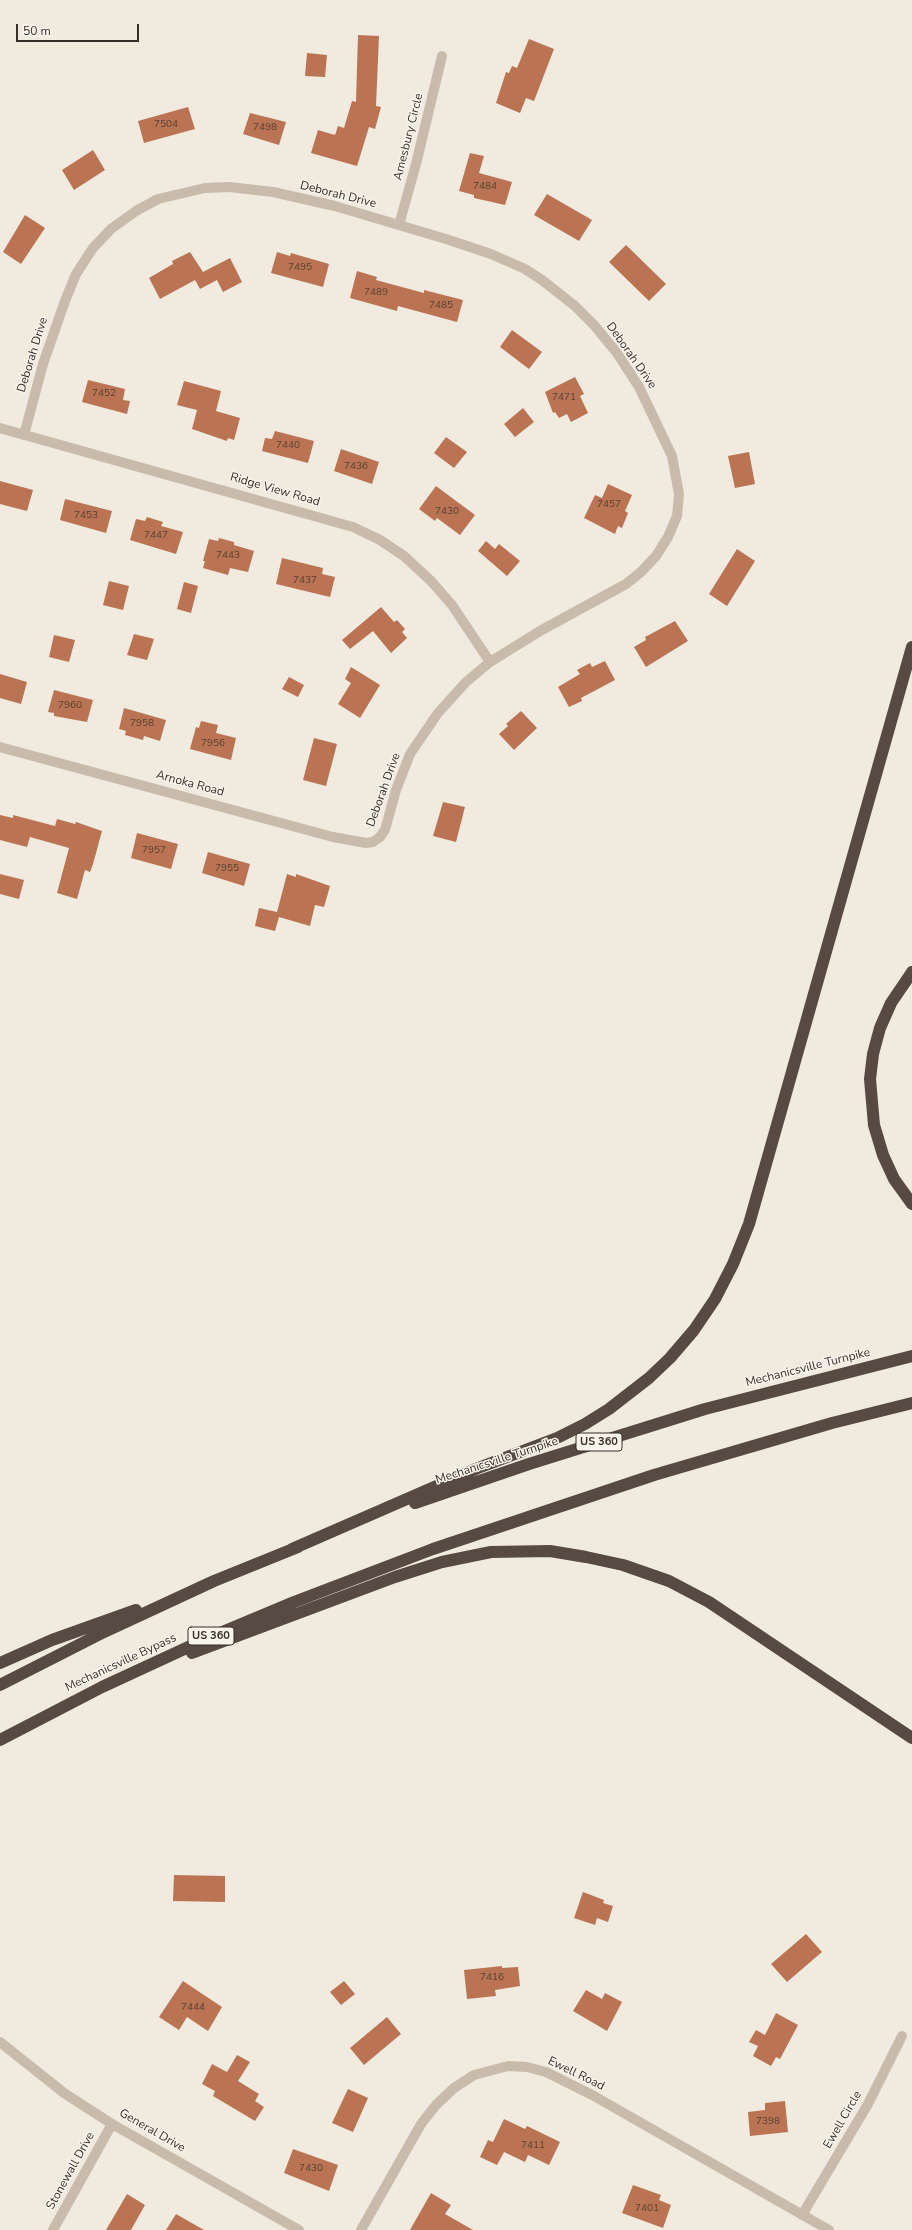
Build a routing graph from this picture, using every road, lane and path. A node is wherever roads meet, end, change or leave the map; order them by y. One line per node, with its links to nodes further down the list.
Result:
1 (442, 56): 2 (street, Amesbury Circle)
2 (399, 225): 4 (street, Deborah Drive); 6 (street, Deborah Drive)
3 (0, 428): 4 (street, Ridge View Road)
4 (24, 435): 6 (street, Ridge View Road)
5 (912, 648): 13 (highway)
6 (490, 662): 8 (street, Deborah Drive)
7 (0, 747): 8 (street, Arnoka Road)
8 (373, 842)
9 (912, 972): 10 (highway)
10 (912, 1204)
11 (912, 1356): 13 (highway, Mechanicsville Turnpike / US 360)
12 (912, 1403): 17 (highway, Mechanicsville Bypass / US 360)
13 (292, 1549): 14 (highway, Mechanicsville Turnpike / US 360)
14 (214, 1582): 15 (highway); 16 (highway, US 360)
15 (0, 1663)
16 (0, 1684)
17 (102, 1687): 18 (highway); 19 (highway, Mechanicsville Bypass / US 360)
18 (912, 1738)
19 (0, 1740)
20 (902, 2036): 23 (street, Ewell Circle)
21 (0, 2042): 22 (street, General Drive)
22 (112, 2124): 24 (street, Stonewall Drive); 25 (street, General Drive)
23 (802, 2215): 26 (street, Ewell Road); 27 (street, Ewell Road)
24 (53, 2230)
25 (299, 2230)
26 (361, 2230)
27 (829, 2230)

